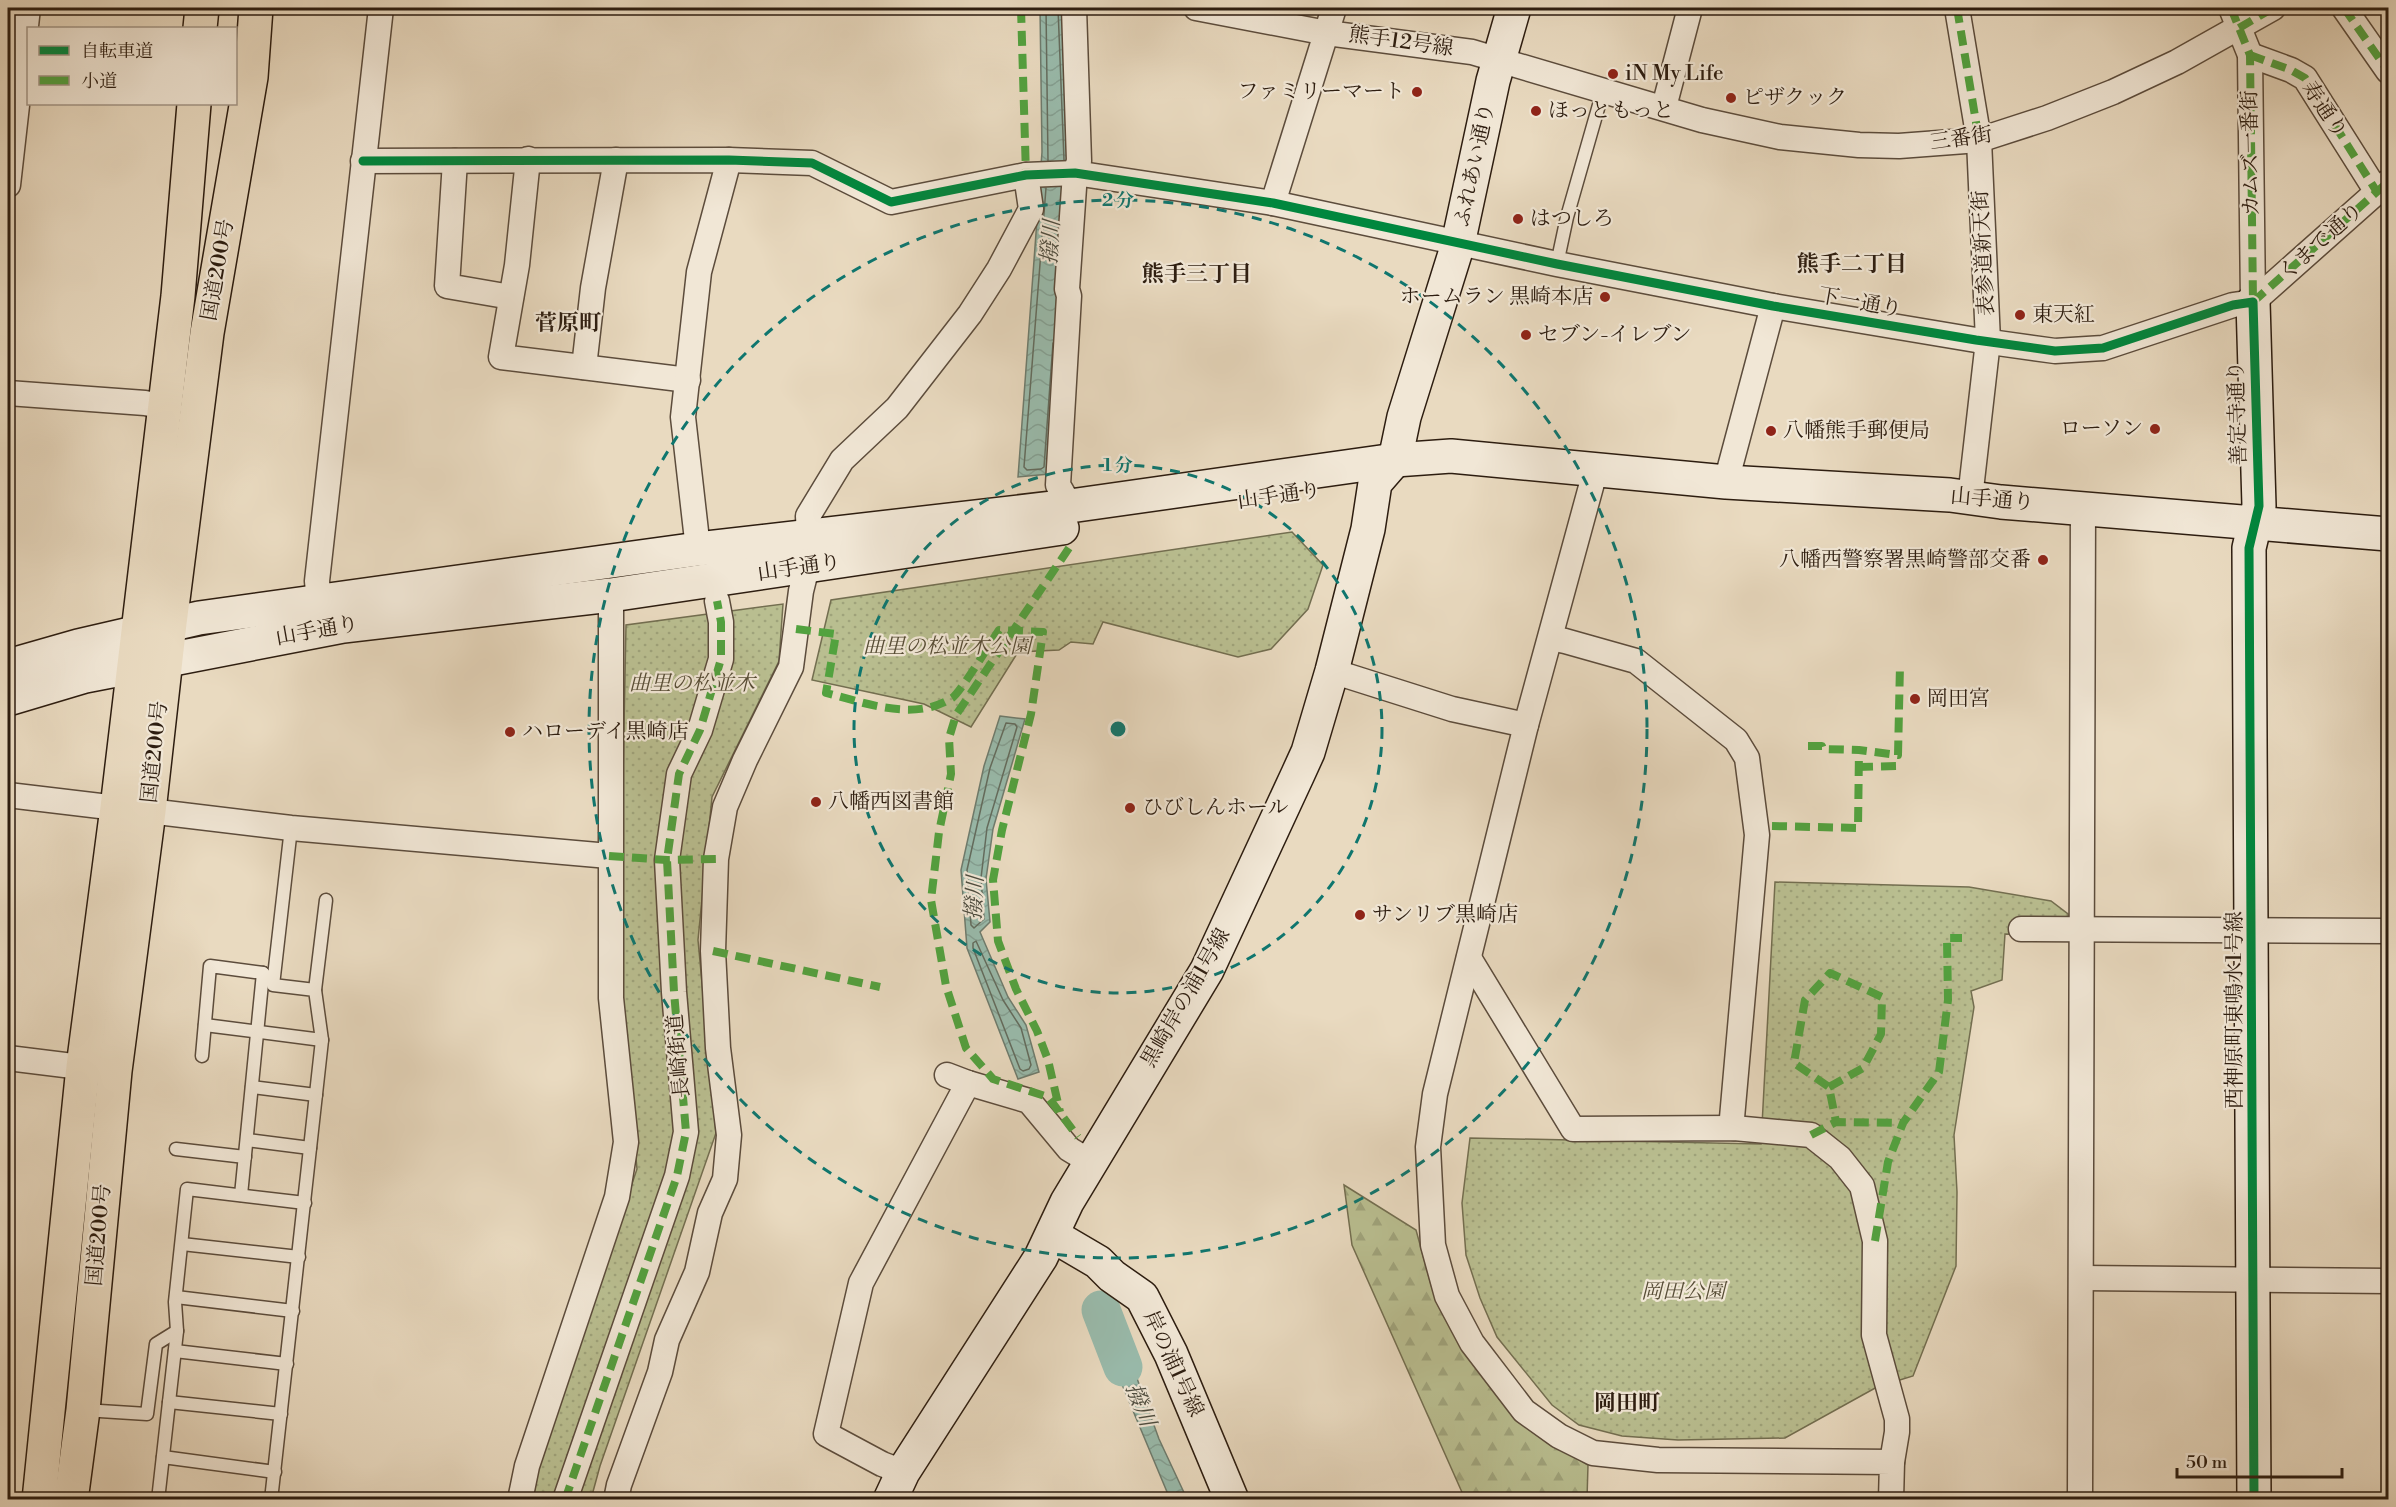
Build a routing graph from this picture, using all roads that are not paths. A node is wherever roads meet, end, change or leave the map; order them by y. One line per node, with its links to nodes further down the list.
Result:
1 (28, 8): 30 (street)
2 (202, 8): 14 (highway)
3 (256, 8): 57 (highway, 国道200号)
4 (381, 8): 26 (street)
5 (1074, 8): 28 (street)
6 (1196, 8): 15 (street, 熊手12号線)
7 (1334, 8): 15 (street)
8 (1514, 8): 17 (street, ふれあい通り)
9 (1689, 8): 21 (street)
10 (1957, 8): 22 (street, 表参道新天街)
11 (2273, 8): 13 (street, 三番街)
12 (2344, 8): 18 (street)
13 (2235, 18): 16 (street, カムズ一番街); 22 (street, 三番街)
14 (200, 27)
15 (1327, 33): 17 (street, 熊手12号線); 32 (street)
16 (2250, 55): 31 (street, 寿通り); 36 (street, カムズ一番街)
17 (1498, 59): 19 (street, 三番街); 33 (street, ふれあい通り)
18 (2388, 71)
19 (1603, 91): 21 (street, 三番街); 34 (lane)
20 (194, 105): 42 (highway, 国道200号)
21 (1664, 107): 22 (street, 三番街)
22 (1979, 140): 38 (street, 表参道新天街)
23 (528, 159): 24 (street, 下一通り); 27 (street, 下一通り); 35 (street)
24 (616, 160): 25 (street, 下一通り); 39 (street)
25 (729, 160): 29 (street, 下一通り); 40 (street)
26 (363, 161): 27 (street, 下一通り); 56 (street)
27 (455, 161): 35 (street)
28 (1075, 172): 29 (street, 下一通り); 32 (street, 下一通り); 47 (street)
29 (1026, 175): 51 (street)
30 (8, 185)
31 (2383, 187): 36 (street, くまで通り)
32 (1273, 203): 33 (street, 下一通り)
33 (1458, 244): 34 (street, 下一通り); 43 (street, ふれあい通り)
34 (1557, 264): 37 (street, 下一通り)
35 (511, 297): 39 (street)
36 (2253, 302): 38 (street, 下一通り); 49 (street, 善定寺通り)
37 (1773, 306): 38 (street, 下一通り); 45 (street)
38 (1989, 341): 46 (street, 表参道新天街)
39 (584, 367): 40 (street)
40 (688, 380): 52 (street)
41 (8, 393): 42 (street)
42 (165, 407): 58 (highway, 国道200号)
43 (1385, 471): 44 (street, 山手通り); 47 (street, 山手通り); 53 (street, 山手通り); 63 (street, 黒崎岸の浦1号線)
44 (1595, 472): 45 (street, 山手通り); 59 (street)
45 (1726, 482): 46 (street, 山手通り)
46 (1970, 498): 48 (street, 山手通り)
47 (1070, 506): 51 (street, 山手通り)
48 (2083, 507): 49 (street, 山手通り); 73 (street)
49 (2256, 522): 50 (street, 山手通り); 74 (street, 西神原町東鳴水1号線)
50 (2388, 534)
51 (809, 535): 52 (street, 山手通り); 53 (street)
52 (698, 549): 56 (street, 山手通り)
53 (807, 567): 54 (street, 山手通り); 120 (street)
54 (610, 595): 60 (street, 山手通り); 70 (street)
55 (717, 601): 119 (street, 長崎街道)
56 (319, 602): 57 (street, 山手通り)
57 (170, 623): 58 (street, 山手通り); 60 (highway, 国道200号)
58 (137, 631): 61 (street, 山手通り); 62 (highway, 国道200号)
59 (1551, 639): 65 (street); 88 (street)
60 (166, 660): 62 (street, 山手通り); 68 (highway, 国道200号)
61 (8, 666)
62 (133, 668): 64 (street, 山手通り); 67 (highway, 国道200号)
63 (1332, 671): 65 (street); 93 (street, 黒崎岸の浦1号線)
64 (8, 699)
65 (1526, 725): 76 (street)
66 (8, 795): 67 (street)
67 (117, 808): 85 (highway, 国道200号)
68 (149, 811): 69 (street); 85 (highway, 国道200号)
69 (291, 828): 70 (street); 78 (lane)
70 (609, 856): 118 (street)
71 (326, 900): 79 (lane)
72 (2021, 929): 73 (street)
73 (2082, 930): 74 (street); 99 (street)
74 (2252, 931): 75 (street); 100 (street, 西神原町東鳴水1号線)
75 (2388, 931)
76 (1468, 958): 88 (street); 111 (street)
77 (263, 973): 78 (lane); 80 (lane); 81 (lane)
78 (273, 985): 79 (lane)
79 (315, 990): 82 (lane)
80 (205, 1025): 81 (lane); 83 (lane)
81 (257, 1031): 82 (lane); 86 (lane)
82 (322, 1040): 87 (lane)
83 (202, 1056)
84 (8, 1058): 85 (street)
85 (99, 1069): 108 (highway, 国道200号); 114 (highway, 国道200号)
86 (252, 1087): 87 (lane); 89 (lane)
87 (316, 1095): 90 (lane)
88 (1734, 1128): 111 (street)
89 (247, 1140): 90 (lane); 92 (lane)
90 (310, 1148): 95 (lane)
91 (176, 1149): 92 (lane)
92 (245, 1157): 94 (lane)
93 (1092, 1163): 96 (street, 黒崎岸の浦1号線); 113 (street)
94 (242, 1195): 95 (lane); 97 (lane)
95 (305, 1203): 98 (lane)
96 (1052, 1235): 113 (street, 黒崎岸の浦1号線); 121 (street, 岸の浦1号線)
97 (182, 1245): 98 (lane); 102 (lane)
98 (299, 1257): 103 (lane)
99 (2082, 1278): 100 (street); 123 (street)
100 (2254, 1281): 101 (street); 124 (street, 西神原町東鳴水1号線)
101 (2388, 1281)
102 (176, 1297): 103 (lane); 104 (lane)
103 (293, 1311): 106 (lane)
104 (177, 1331): 105 (lane); 108 (lane)
105 (175, 1351): 106 (lane); 107 (lane)
106 (287, 1365): 109 (lane)
107 (169, 1402): 109 (lane); 110 (lane)
108 (83, 1410): 115 (highway, 国道200号)
109 (281, 1414): 112 (lane)
110 (163, 1457): 112 (lane); 116 (lane)
111 (1892, 1462): 122 (street)
112 (275, 1472): 117 (lane)
113 (896, 1486)
114 (39, 1500)
115 (71, 1500)
116 (158, 1500)
117 (271, 1500)
118 (520, 1500)
119 (565, 1500)
120 (616, 1500)
121 (1232, 1500)
122 (1891, 1500)
123 (2080, 1500)
124 (2254, 1500)

